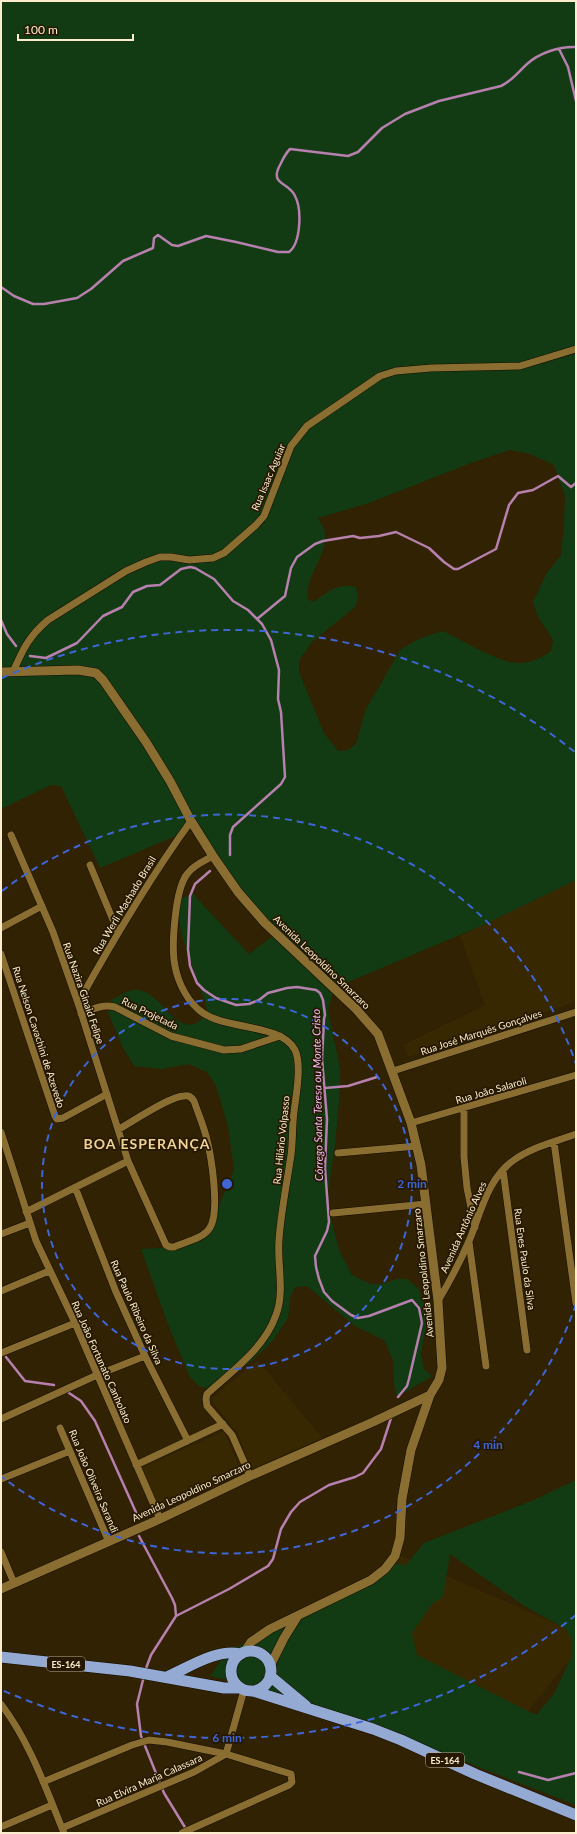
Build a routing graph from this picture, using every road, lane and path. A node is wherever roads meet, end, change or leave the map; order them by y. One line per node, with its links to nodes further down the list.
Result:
1 (576, 349): 3 (street, Rua Isaac Aguiar)
2 (1, 672): 3 (street)
3 (13, 672): 4 (street, Avenida Leopoldino Smarzaro)
4 (191, 820): 6 (street, Avenida Leopoldino Smarzaro); 10 (street, Rua Werli Machado Brasil)
5 (11, 835): 8 (street, Rua Nazira Ginaid Felipe)
6 (212, 856): 15 (street, Rua Hilário Volpasso); 16 (street, Avenida Leopoldino Smarzaro)
7 (90, 865): 10 (street)
8 (42, 906): 9 (street); 12 (street, Rua Nazira Ginaid Felipe)
9 (1, 928)
10 (118, 932): 12 (street, Rua Werli Machado Brasil)
11 (1, 954): 18 (street, Rua Nelson Cavachini de Azevedo)
12 (78, 1003): 14 (street, Rua Nazira Ginaid Felipe)
13 (576, 1012): 16 (street, Rua José Marquês Gonçalves)
14 (81, 1014): 15 (street, Rua Projetada); 18 (street, Rua Nazira Ginaid Felipe)
15 (280, 1036): 49 (street, Rua Hilário Volpasso)
16 (393, 1071): 20 (street, Avenida Leopoldino Smarzaro)
17 (576, 1075): 19 (street, Rua João Salaroli)
18 (107, 1094): 21 (street, Rua Nazira Ginaid Felipe)
19 (464, 1108): 20 (street, Rua João Salaroli); 34 (street)
20 (411, 1123): 25 (street, Avenida Leopoldino Smarzaro)
21 (119, 1130): 27 (street, Rua Nazira Ginaid Felipe); 27 (street, Rua Nazira Ginaid Felipe)
22 (1, 1132): 31 (street, Rua João Fortunato Canholato)
23 (576, 1134): 24 (street, Avenida Antônio Alves)
24 (554, 1142): 28 (street, Avenida Antônio Alves); 40 (street)
25 (417, 1146): 26 (street); 30 (street, Avenida Leopoldino Smarzaro)
26 (338, 1153)
27 (128, 1161): 29 (street)
28 (503, 1170): 34 (street, Avenida Antônio Alves); 42 (street, Rua Enes Paulo da Silva)
29 (75, 1187): 31 (street); 44 (street, Rua Paulo Ribeiro da Silva)
30 (426, 1204): 32 (street); 39 (street, Avenida Leopoldino Smarzaro)
31 (26, 1212): 33 (street, Rua João Fortunato Canholato)
32 (333, 1213)
33 (30, 1223): 35 (street); 37 (street, Rua João Fortunato Canholato)
34 (475, 1227): 36 (street, Avenida Antônio Alves)
35 (1, 1234)
36 (469, 1242): 39 (street, Avenida Antônio Alves); 45 (street)
37 (50, 1271): 38 (street); 41 (street, Rua João Fortunato Canholato)
38 (1, 1292)
39 (438, 1301): 47 (street, Avenida Leopoldino Smarzaro)
40 (576, 1302)
41 (75, 1323): 43 (street); 46 (street, Rua João Fortunato Canholato)
42 (527, 1350)
43 (1, 1353)
44 (145, 1356): 46 (street); 51 (street, Rua Paulo Ribeiro da Silva)
45 (486, 1366)
46 (97, 1375): 48 (street); 53 (street, Rua João Fortunato Canholato)
47 (430, 1395): 54 (street, Avenida Leopoldino Smarzaro); 61 (street)
48 (1, 1419)
49 (223, 1424): 51 (street); 54 (street, Rua Hilário Volpasso)
50 (60, 1428): 52 (street, Rua João Oliveira Sarandi)
51 (188, 1441): 53 (street)
52 (70, 1451): 55 (street); 57 (street, Rua João Oliveira Sarandi)
53 (136, 1465): 56 (street, Rua João Fortunato Canholato)
54 (250, 1476): 56 (street, Avenida Leopoldino Smarzaro)
55 (1, 1479)
56 (160, 1519): 57 (street, Avenida Leopoldino Smarzaro)
57 (109, 1542): 59 (street, Avenida Leopoldino Smarzaro)
58 (1, 1552): 59 (street)
59 (14, 1583): 60 (street, Avenida Leopoldino Smarzaro)
60 (1, 1589)
61 (297, 1617): 62 (street); 64 (street)
62 (242, 1653): 64 (highway, ES-164); 65 (highway, ES-164); 66 (highway)
63 (1, 1657): 65 (highway, ES-164)
64 (270, 1671): 66 (highway); 68 (highway, ES-164)
65 (167, 1677): 66 (highway, ES-164)
66 (246, 1690): 68 (highway, ES-164); 69 (street)
67 (2, 1706): 70 (street)
68 (311, 1710): 72 (highway, ES-164)
69 (226, 1754): 70 (street); 74 (street, Rua Elvira Maria Calassara); 75 (street)
70 (43, 1782): 71 (street)
71 (52, 1805): 73 (street); 74 (street)
72 (576, 1815)
73 (3, 1827)
74 (63, 1831)
75 (182, 1833)

